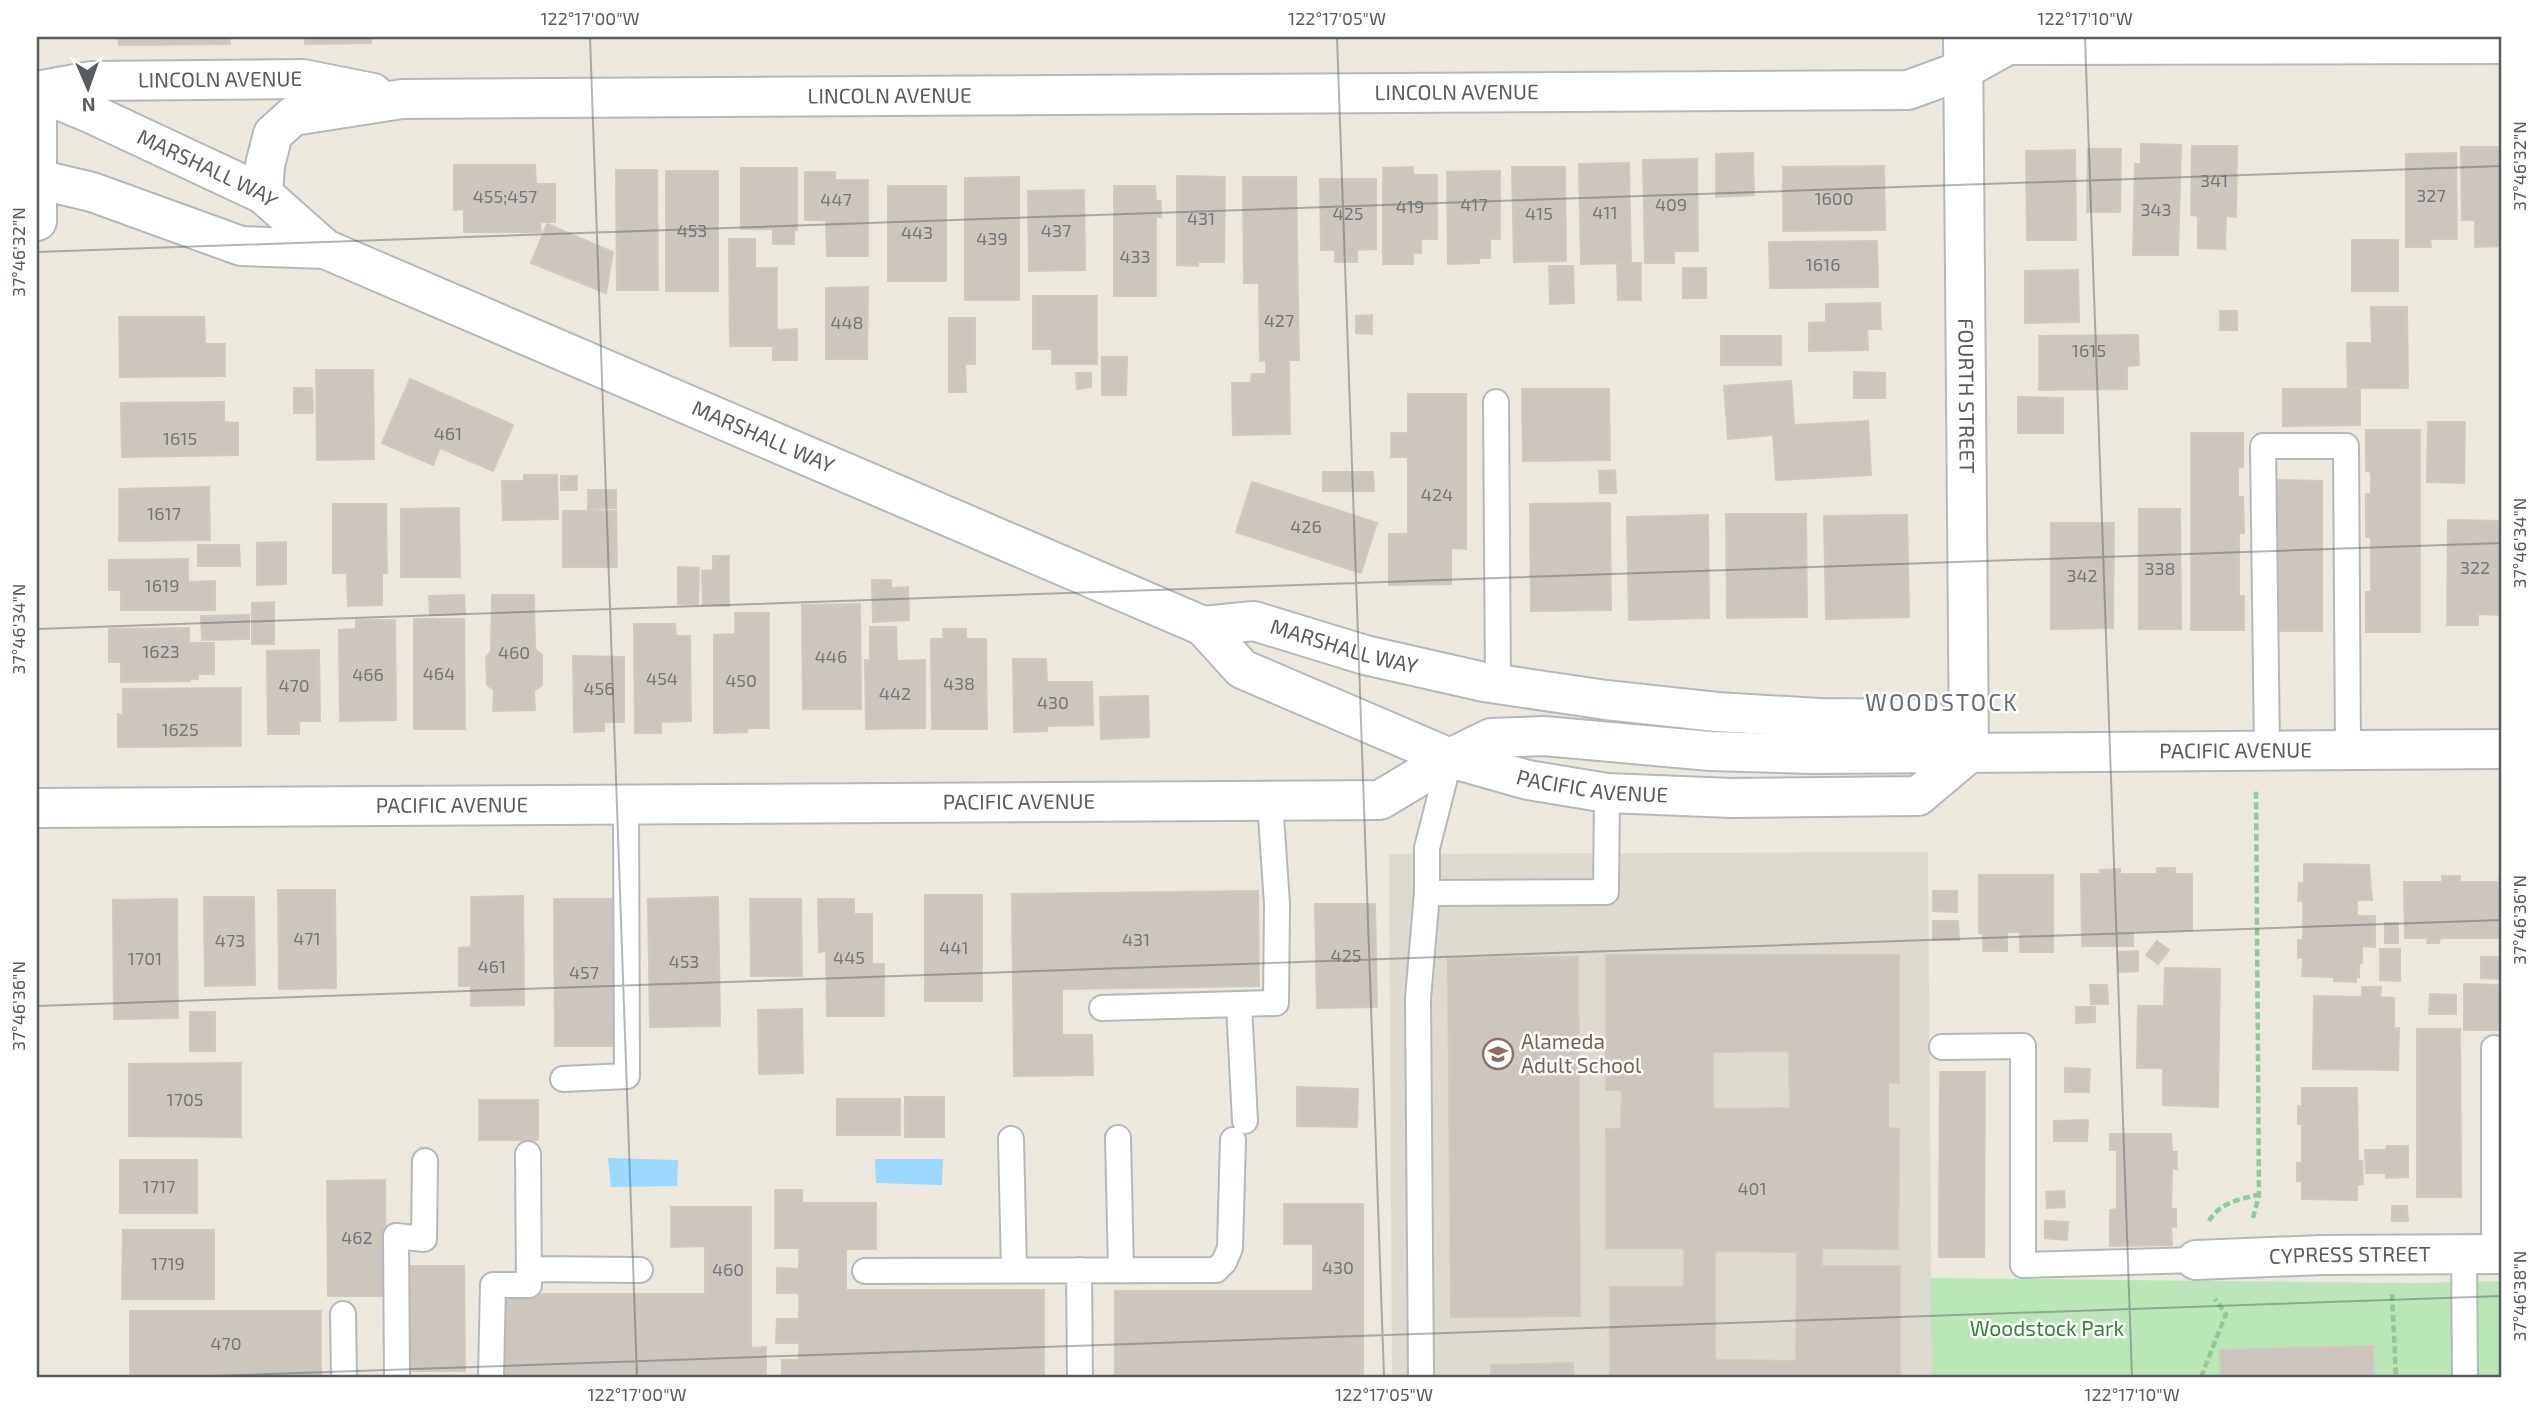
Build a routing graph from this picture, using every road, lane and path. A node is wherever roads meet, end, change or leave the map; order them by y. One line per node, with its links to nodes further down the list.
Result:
1 (2196, 41): 2 (street, LINCOLN AVENUE); 3 (street, LINCOLN AVENUE)
2 (2502, 44)
3 (1963, 53): 5 (street, LINCOLN AVENUE); 16 (street, FOURTH STREET)
4 (37, 93): 5 (street, LINCOLN AVENUE); 6 (street); 7 (street, MARSHALL WAY)
5 (402, 99): 7 (street, LINCOLN AVENUE)
6 (37, 179): 8 (street); 9 (street, MARSHALL WAY)
7 (262, 194): 9 (street, MARSHALL WAY)
8 (37, 222)
9 (325, 249): 11 (street, MARSHALL WAY)
10 (1496, 402): 12 (lane)
11 (1203, 626): 12 (street, MARSHALL WAY); 17 (street, MARSHALL WAY)
12 (1491, 683): 16 (street)
13 (2502, 749): 14 (street, PACIFIC AVENUE)
14 (2348, 750): 15 (street, PACIFIC AVENUE); 15 (lane)
15 (2261, 751): 16 (street, PACIFIC AVENUE); 34 (path)
16 (1969, 753): 17 (street); 18 (street, PACIFIC AVENUE)
17 (1450, 758): 18 (street, PACIFIC AVENUE); 19 (street, PACIFIC AVENUE); 22 (lane)
18 (1607, 793): 22 (lane)
19 (1270, 802): 20 (street, PACIFIC AVENUE); 23 (lane)
20 (626, 806): 21 (street, PACIFIC AVENUE); 27 (lane)
21 (37, 808)
22 (1427, 893): 47 (lane)
23 (1239, 1005): 24 (lane); 40 (lane)
24 (1102, 1008)
25 (1942, 1046): 35 (lane)
26 (2494, 1048): 32 (lane)
27 (563, 1079)
28 (1118, 1138): 40 (lane)
29 (1011, 1139): 38 (lane)
30 (528, 1154): 36 (lane)
31 (425, 1161): 44 (lane)
32 (2487, 1254): 33 (street, CYPRESS STREET); 49 (lane)
33 (2391, 1255): 34 (street, CYPRESS STREET); 48 (path)
34 (2244, 1258): 35 (street, CYPRESS STREET)
35 (2196, 1260)
36 (529, 1269): 37 (lane); 45 (lane)
37 (640, 1270)
38 (1014, 1270): 39 (lane); 41 (lane)
39 (1079, 1270): 40 (lane); 46 (lane)
40 (1121, 1270)
41 (865, 1271)
42 (343, 1314): 43 (lane)
43 (344, 1377)
44 (397, 1377)
45 (491, 1377)
46 (1080, 1377)
47 (1421, 1377)
48 (2396, 1377)
49 (2465, 1377)

